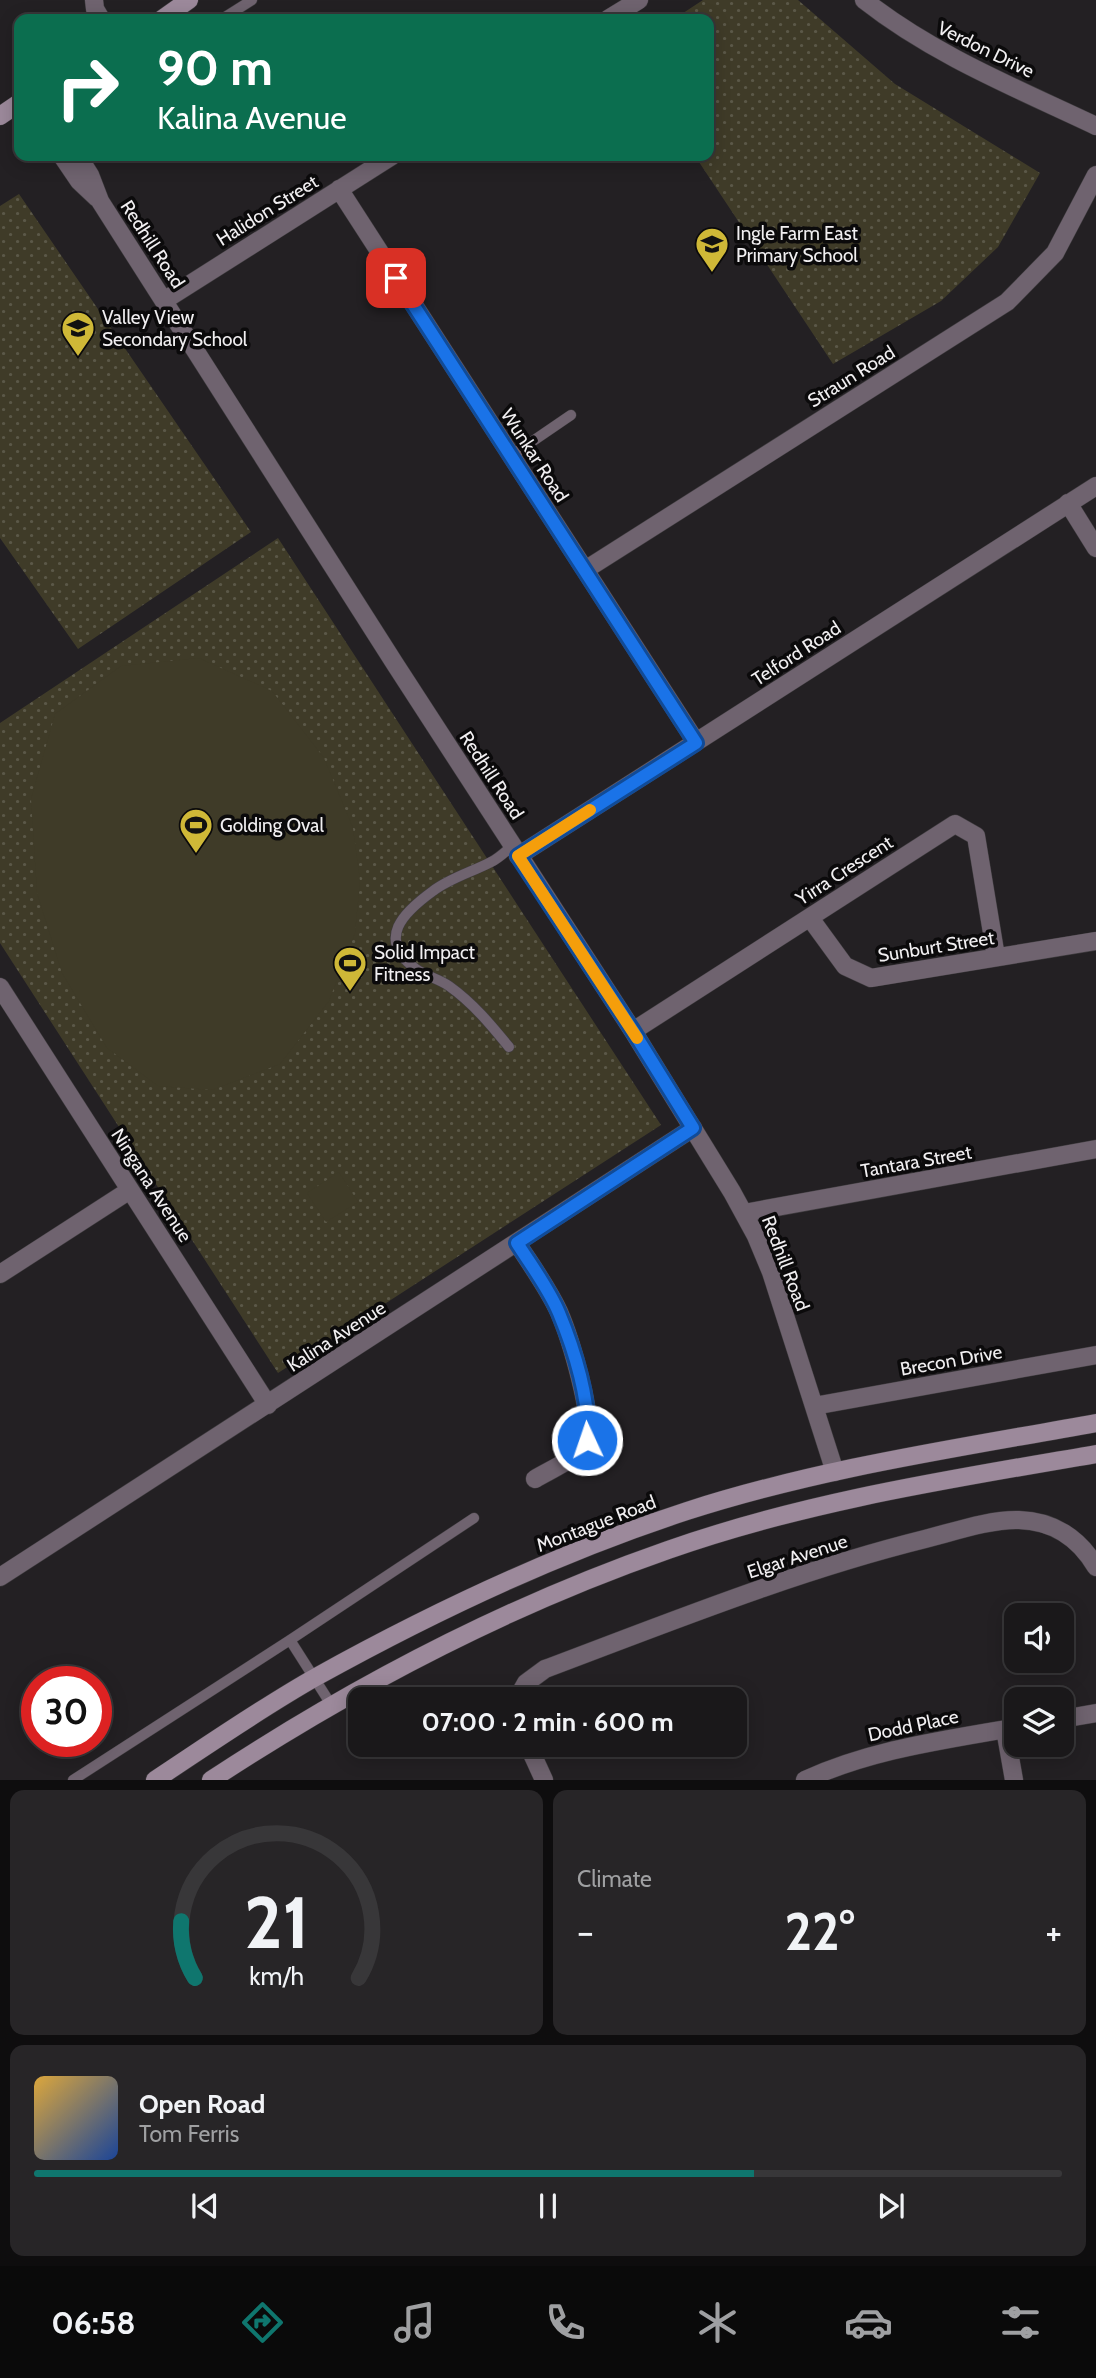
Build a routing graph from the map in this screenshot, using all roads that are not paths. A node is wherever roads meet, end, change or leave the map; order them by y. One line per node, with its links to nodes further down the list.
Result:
1 (189, 0): 5 (main road)
2 (252, 0): 6 (lane)
3 (639, 0): 7 (street)
4 (864, 0): 8 (street, Verdon Drive)
5 (169, 14)
6 (230, 14)
7 (616, 14)
8 (1096, 126)
9 (65, 161): 14 (street, Redhill Road)
10 (81, 161): 14 (street, Redhill Road)
11 (384, 161): 13 (street, Halidon Street)
12 (1096, 175): 21 (street, Straun Road)
13 (339, 189): 15 (street, Halidon Street); 17 (street, Wunkar Road)
14 (100, 201): 15 (street, Redhill Road)
15 (165, 300): 23 (street, Redhill Road)
16 (571, 415): 17 (lane)
17 (511, 456): 21 (street, Wunkar Road)
18 (1096, 486): 19 (street, Telford Road)
19 (1069, 503): 20 (street); 22 (street, Telford Road)
20 (1096, 548)
21 (585, 570): 22 (street, Wunkar Road)
22 (696, 743): 23 (street, Telford Road)
23 (515, 851): 28 (street, Redhill Road); 29 (lane)
24 (810, 918): 26 (street, Sunburt Street); 26 (street, Yirra Crescent); 28 (street, Yirra Crescent)
25 (1096, 941): 26 (street, Sunburt Street)
26 (996, 957)
27 (1, 991): 32 (street, Ningana Avenue)
28 (633, 1031): 30 (street, Redhill Road)
29 (509, 1047)
30 (693, 1128): 33 (street, Redhill Road); 34 (street, Kalina Avenue)
31 (1096, 1149): 33 (street, Tantara Street)
32 (130, 1190): 35 (street); 37 (street, Ningana Avenue)
33 (744, 1213): 38 (street, Redhill Road)
34 (517, 1243): 37 (street, Kalina Avenue); 42 (street)
35 (0, 1274)
36 (1096, 1355): 38 (street, Brecon Drive)
37 (268, 1405): 46 (street, Kalina Avenue)
38 (814, 1406): 41 (street, Redhill Road)
39 (1096, 1423): 41 (main road, Montague Road)
40 (1096, 1454): 43 (main road)
41 (835, 1472): 43 (main road); 48 (main road, Montague Road)
42 (535, 1479)
43 (843, 1500): 50 (main road)
44 (474, 1518): 47 (lane)
45 (1096, 1567): 49 (street, Elgar Avenue)
46 (0, 1577)
47 (290, 1640): 48 (lane); 57 (lane)
48 (314, 1679): 50 (lane); 58 (main road, Montague Road)
49 (524, 1687)
50 (332, 1706): 59 (main road)
51 (1096, 1713): 52 (street)
52 (1074, 1717)
53 (1004, 1729): 56 (street, Dodd Place)
54 (533, 1757): 60 (street)
55 (1013, 1757): 61 (street)
56 (816, 1777)
57 (73, 1780)
58 (155, 1780)
59 (211, 1780)
60 (544, 1780)
61 (1014, 1780)

